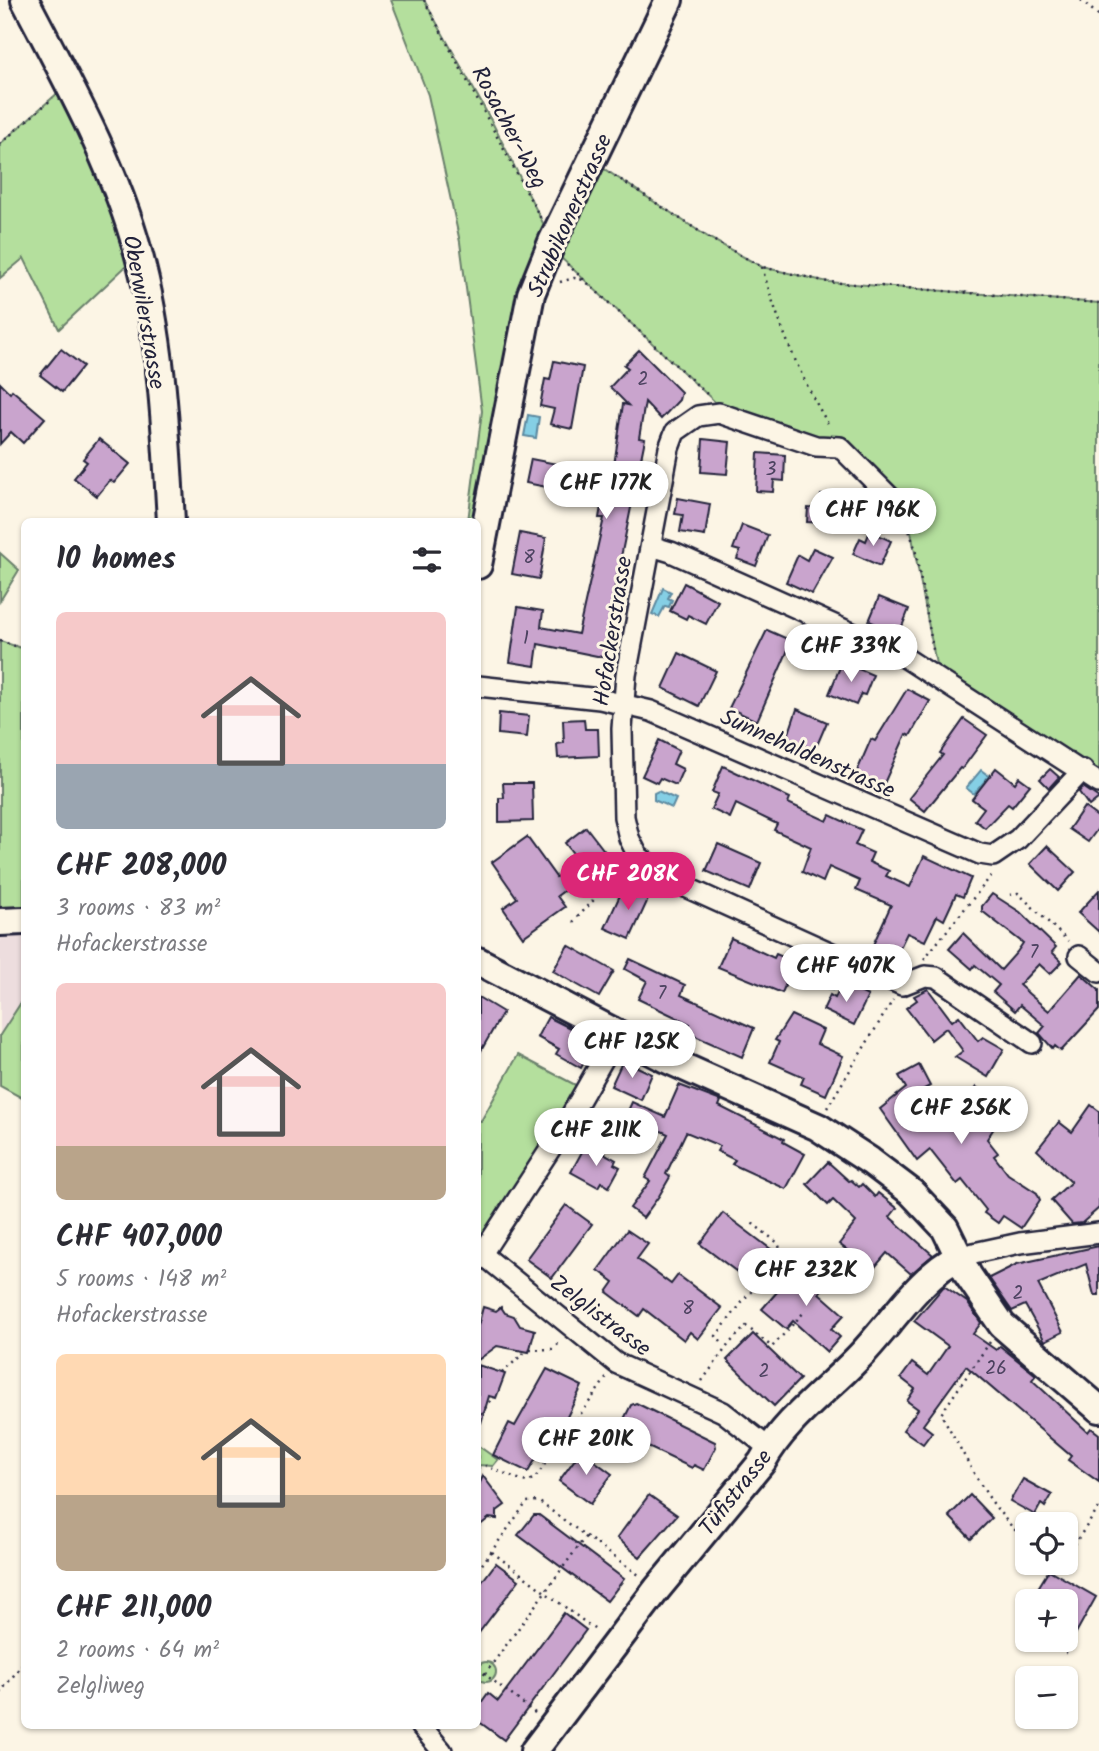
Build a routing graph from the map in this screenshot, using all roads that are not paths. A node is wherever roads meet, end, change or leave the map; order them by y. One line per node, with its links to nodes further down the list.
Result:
1 (25, 0): 4 (street, Oberwilerstrasse)
2 (669, 0): 6 (street, Strubikonerstrasse)
3 (897, 504): 5 (street, Hofackerstrasse)
4 (171, 518)
5 (651, 546): 8 (street, Hofackerstrasse); 9 (street)
6 (481, 550)
7 (481, 686): 8 (street, Sunnehaldenstrasse)
8 (623, 703): 9 (street, Sunnehaldenstrasse); 16 (street, Hofackerstrasse)
9 (1091, 777)
10 (21, 920): 11 (street)
11 (0, 922)
12 (1079, 956): 14 (street)
13 (481, 963): 15 (street)
14 (1099, 972)
15 (617, 1035): 18 (street); 19 (street)
16 (1032, 1043)
17 (1099, 1233): 19 (street)
18 (481, 1255)
19 (960, 1256): 21 (street); 22 (street, Tüfistrasse)
20 (481, 1258): 22 (street, Zelglistrasse)
21 (1099, 1409)
22 (769, 1448): 25 (street, Tüfistrasse)
23 (424, 1729): 24 (street)
24 (442, 1751)
25 (534, 1751)

